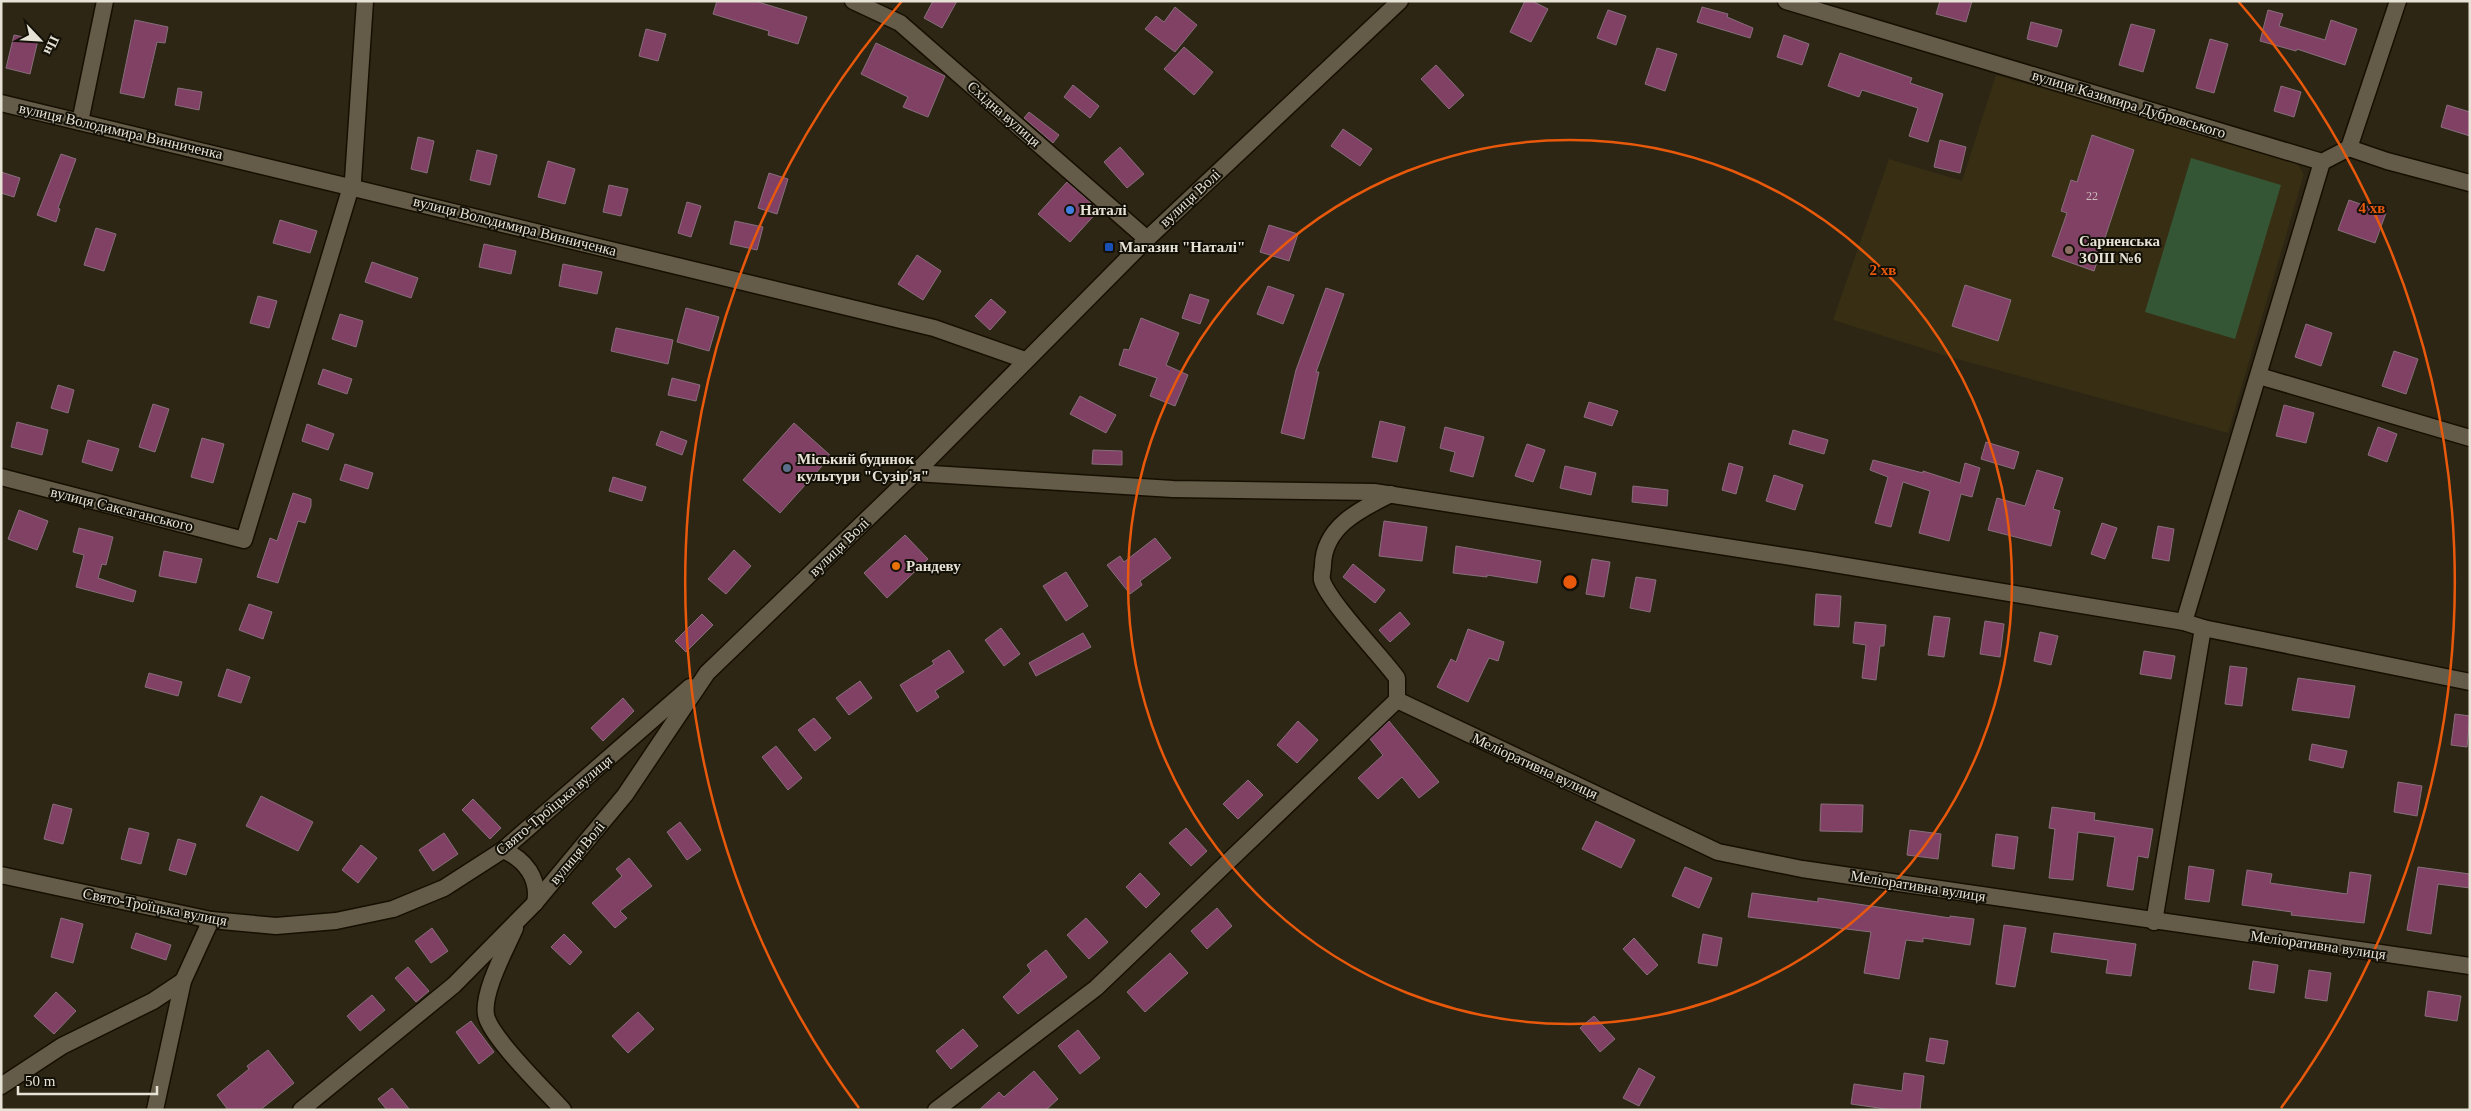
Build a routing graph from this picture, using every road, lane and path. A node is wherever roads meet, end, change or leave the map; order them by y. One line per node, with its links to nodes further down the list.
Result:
1 (106, 1): 8 (street)
2 (365, 1): 12 (street)
3 (853, 1): 13 (street, Східна вулиця)
4 (1400, 1): 13 (street, вулиця Волі)
5 (1786, 1): 10 (street, вулиця Казимира Дубровського)
6 (2398, 1): 9 (street)
7 (1, 103): 8 (street, вулиця Володимира Винниченка)
8 (80, 122): 12 (street, вулиця Володимира Винниченка)
9 (2349, 148): 10 (street); 11 (street)
10 (2322, 162): 15 (street)
11 (2470, 183)
12 (352, 186): 14 (street, вулиця Володимира Винниченка); 18 (street, вулиця Саксаганського)
13 (1147, 239): 14 (street, вулиця Волі)
14 (1026, 360): 17 (street, вулиця Волі)
15 (2259, 376): 16 (street); 20 (street)
16 (2470, 438)
17 (915, 474): 19 (street); 22 (street, вулиця Волі)
18 (1, 477)
19 (1391, 494): 20 (street); 24 (street)
20 (2184, 622): 21 (street)
21 (2203, 628): 23 (street); 30 (street)
22 (707, 673): 25 (street, Свято-Троїцька вулиця); 27 (street, вулиця Волі)
23 (2470, 682)
24 (1397, 700): 30 (street, Меліоративна вулиця); 37 (street)
25 (503, 850): 27 (street); 29 (street, Свято-Троїцька вулиця)
26 (1, 875): 29 (street, Свято-Троїцька вулиця)
27 (535, 903): 28 (street, вулиця Волі)
28 (519, 919): 35 (street, вулиця Волі); 36 (street)
29 (212, 920): 32 (street)
30 (2154, 922): 31 (street, Меліоративна вулиця)
31 (2470, 966)
32 (183, 981): 33 (street); 34 (street)
33 (1, 1086)
34 (155, 1110)
35 (301, 1110)
36 (563, 1110)
37 (936, 1110)

